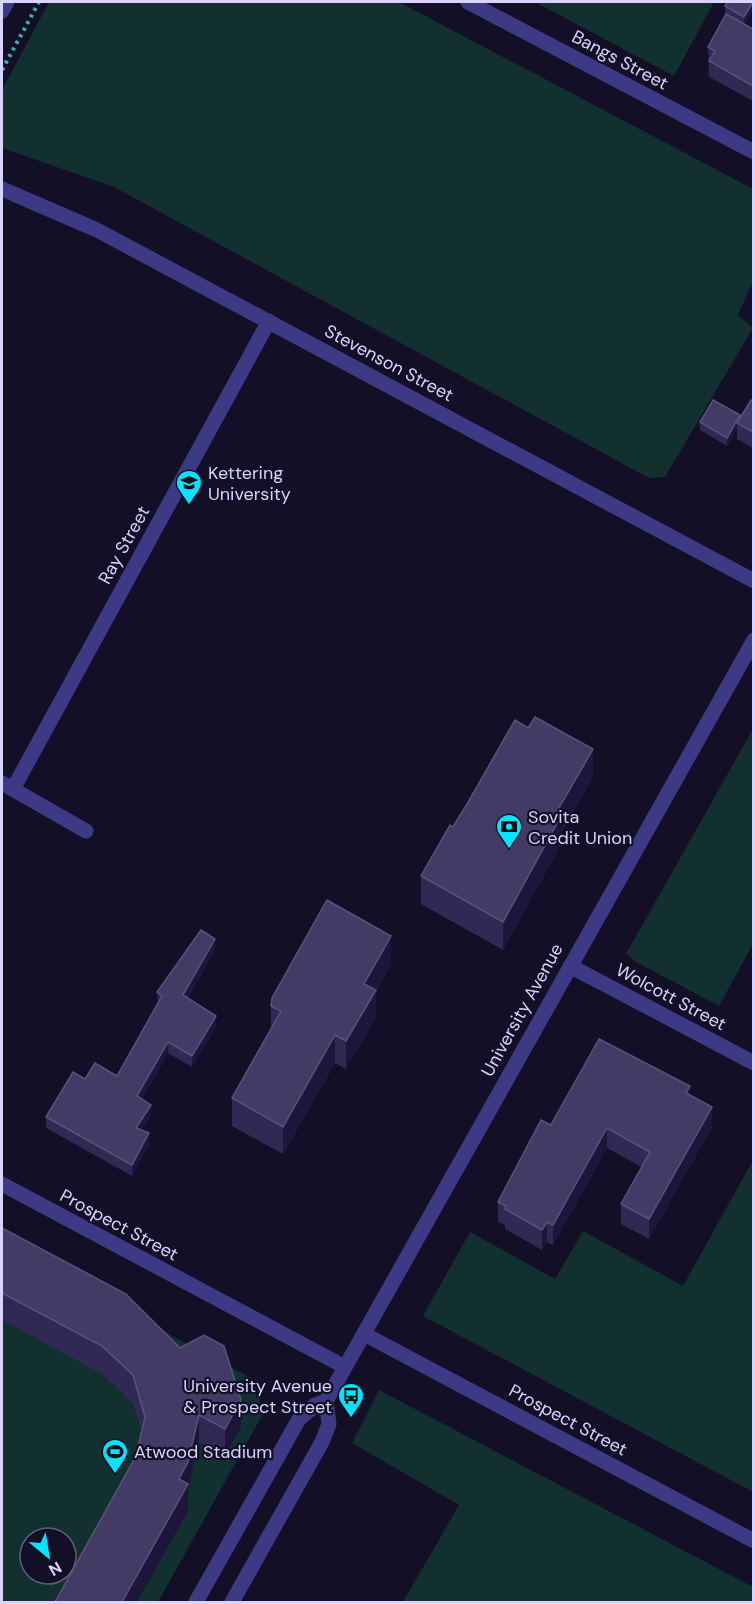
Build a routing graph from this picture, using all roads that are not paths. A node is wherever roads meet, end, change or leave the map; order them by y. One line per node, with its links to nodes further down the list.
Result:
1 (7, 2): 3 (street)
2 (468, 2): 4 (street, Bangs Street)
3 (2, 11)
4 (753, 152)
5 (2, 189): 6 (street, Stevenson Street)
6 (269, 321): 7 (street, Stevenson Street); 9 (street, Ray Street)
7 (753, 581)
8 (753, 640): 11 (street, University Avenue)
9 (7, 786): 10 (street)
10 (87, 831)
11 (570, 966): 12 (street, Wolcott Street); 14 (street, University Avenue)
12 (753, 1063)
13 (2, 1184): 15 (street, Prospect Street)
14 (364, 1334): 15 (street, University Avenue); 17 (street, Prospect Street)
15 (345, 1367): 16 (street, University Avenue)
16 (326, 1401): 18 (street, University Avenue); 19 (street)
17 (753, 1541)
18 (196, 1602)
19 (232, 1602)

